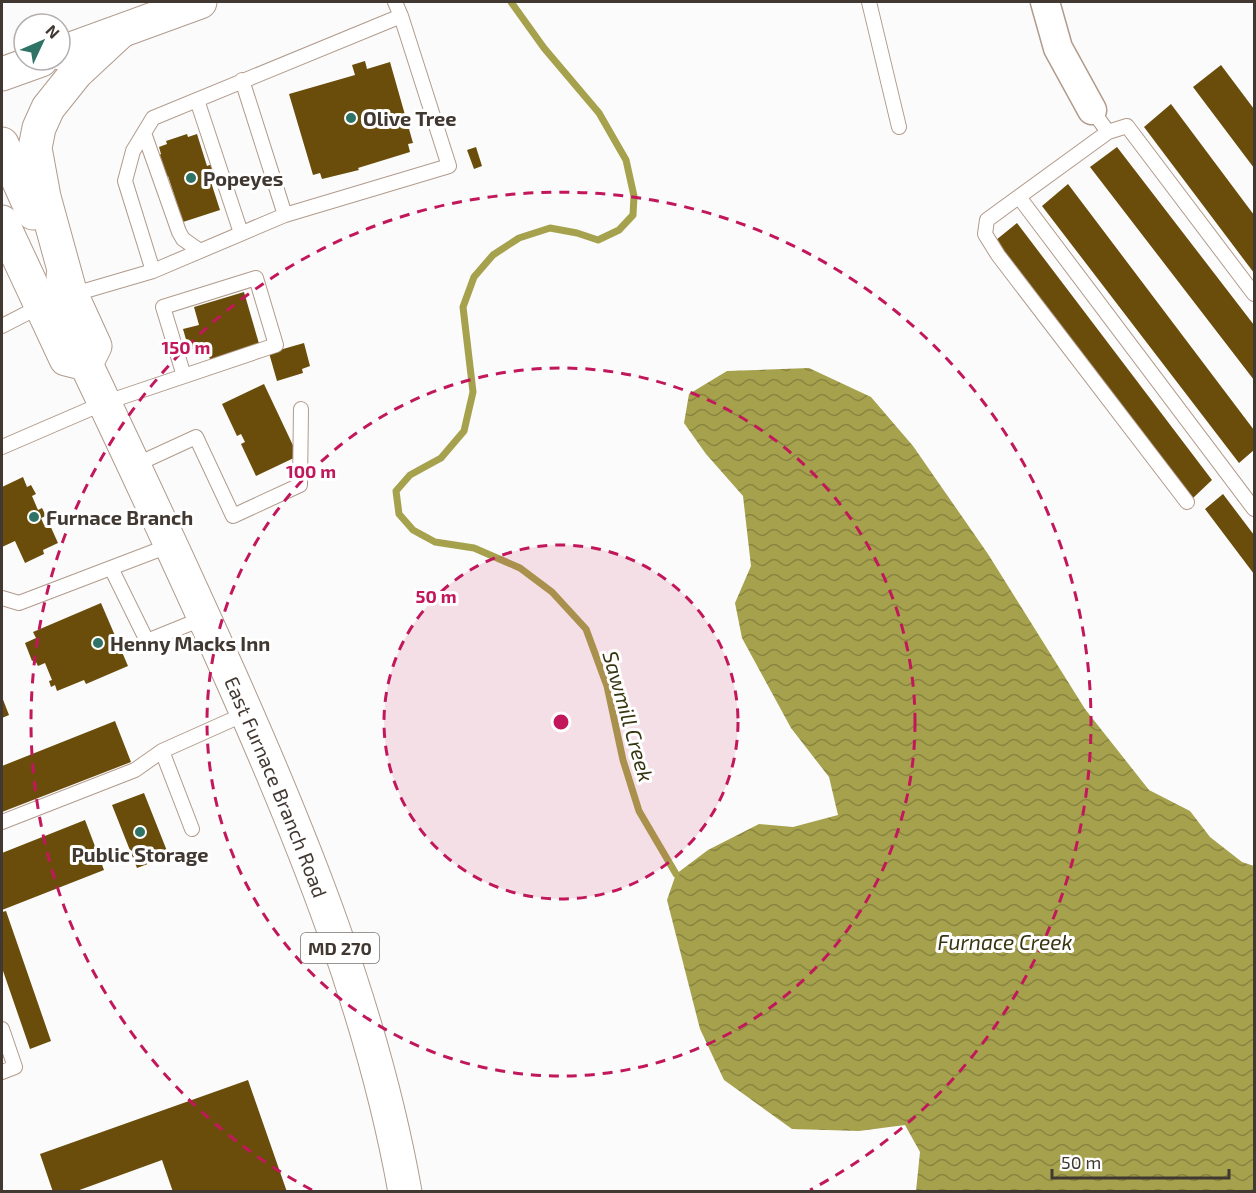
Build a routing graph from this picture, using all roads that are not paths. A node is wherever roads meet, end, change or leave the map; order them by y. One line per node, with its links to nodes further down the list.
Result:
1 (200, 2): 6 (main road)
2 (394, 2): 5 (lane)
3 (869, 2): 11 (lane)
4 (1045, 2): 10 (street)
5 (401, 16): 8 (lane); 15 (lane)
6 (119, 33): 7 (main road); 21 (main road)
7 (72, 49)
8 (242, 80): 9 (lane); 15 (lane)
9 (197, 100): 12 (lane); 16 (lane)
10 (1100, 121): 14 (lane); 20 (lane)
11 (899, 127)
12 (144, 133): 18 (lane); 19 (lane)
13 (2, 144): 21 (main road)
14 (1019, 196): 30 (lane); 31 (lane)
15 (285, 215): 16 (lane)
16 (241, 234): 18 (lane)
17 (5, 236): 22 (main road)
18 (200, 251): 19 (lane)
19 (153, 271): 21 (lane)
20 (1254, 294)
21 (71, 295): 24 (main road)
22 (41, 306): 23 (lane); 24 (main road)
23 (2, 326)
24 (86, 364): 26 (main road, East Furnace Branch Road / MD 270)
25 (184, 376): 25 (lane); 26 (lane)
26 (104, 403): 28 (lane); 29 (main road, East Furnace Branch Road / MD 270)
27 (301, 409): 29 (lane)
28 (2, 447)
29 (133, 466): 32 (main road, East Furnace Branch Road / MD 270)
30 (1186, 502)
31 (1254, 509)
32 (171, 545): 33 (lane); 35 (main road, East Furnace Branch Road / MD 270)
33 (111, 568): 34 (lane); 35 (lane)
34 (2, 598)
35 (204, 618): 36 (main road, East Furnace Branch Road / MD 270)
36 (247, 713): 37 (lane); 42 (main road, East Furnace Branch Road / MD 270)
37 (162, 751): 38 (lane); 39 (lane)
38 (2, 822)
39 (192, 829)
40 (2, 1029): 41 (lane)
41 (2, 1072)
42 (405, 1191)

